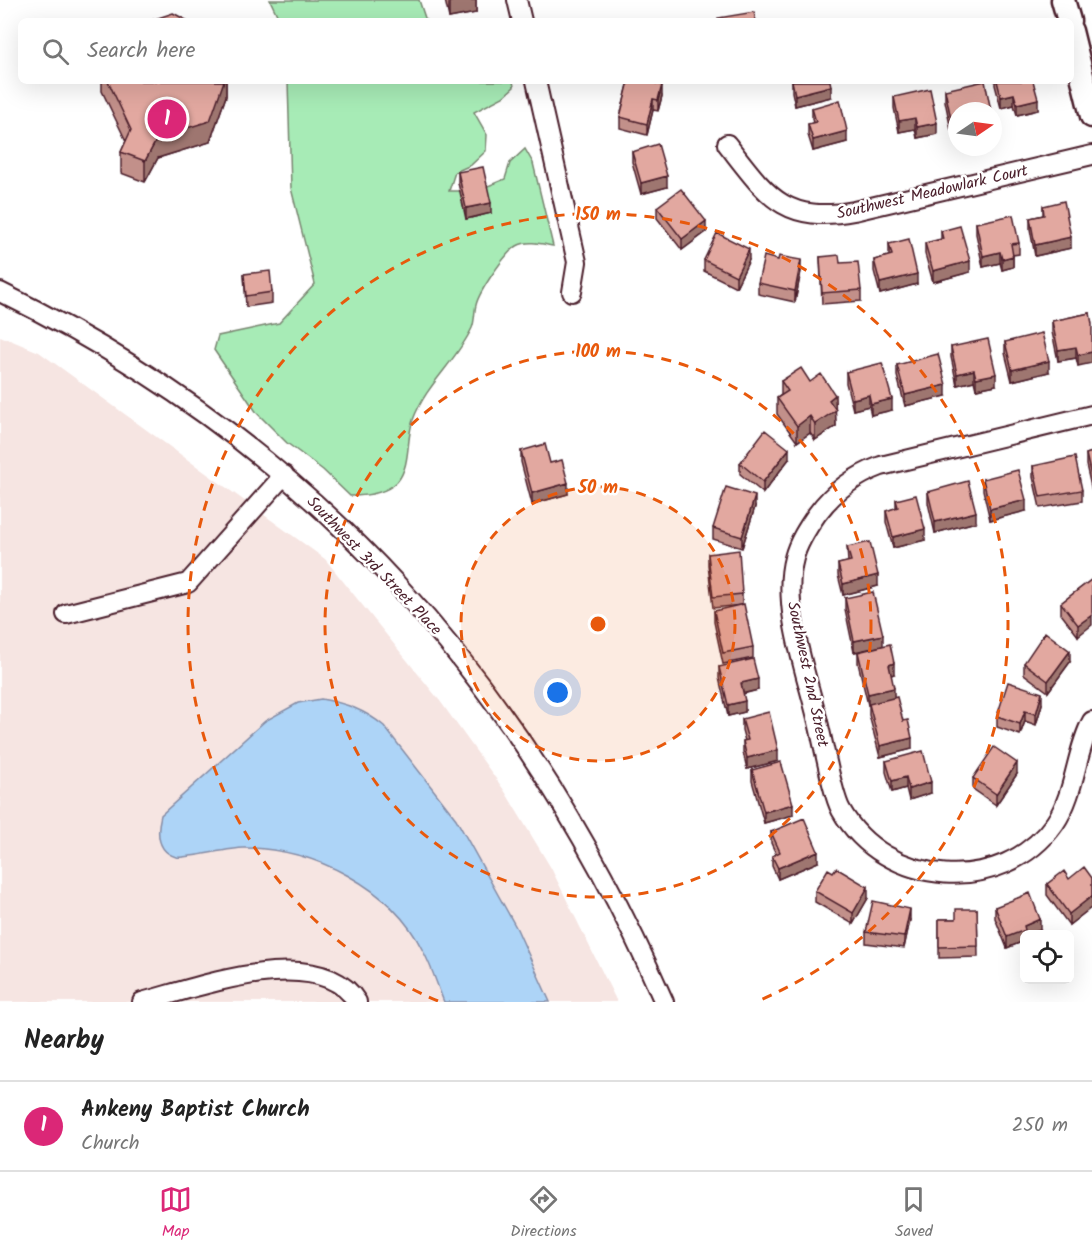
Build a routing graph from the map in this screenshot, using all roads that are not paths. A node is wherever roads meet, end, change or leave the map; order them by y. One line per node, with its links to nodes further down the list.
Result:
1 (517, 0): 3 (street)
2 (1063, 0): 4 (main road)
3 (521, 18)
4 (1068, 18)
5 (1074, 43): 7 (main road)
6 (537, 84): 11 (street)
7 (1092, 116)
8 (727, 144): 9 (street, Southwest Meadowlark Court)
9 (1092, 155)
10 (0, 292): 13 (street, Southwest 3rd Street Place)
11 (572, 292)
12 (1092, 415): 15 (street, Southwest 2nd Street)
13 (284, 475): 14 (street); 18 (street, Southwest 3rd Street Place)
14 (66, 614)
15 (1092, 721)
16 (142, 1002): 17 (street)
17 (357, 1002)
18 (664, 1002)

